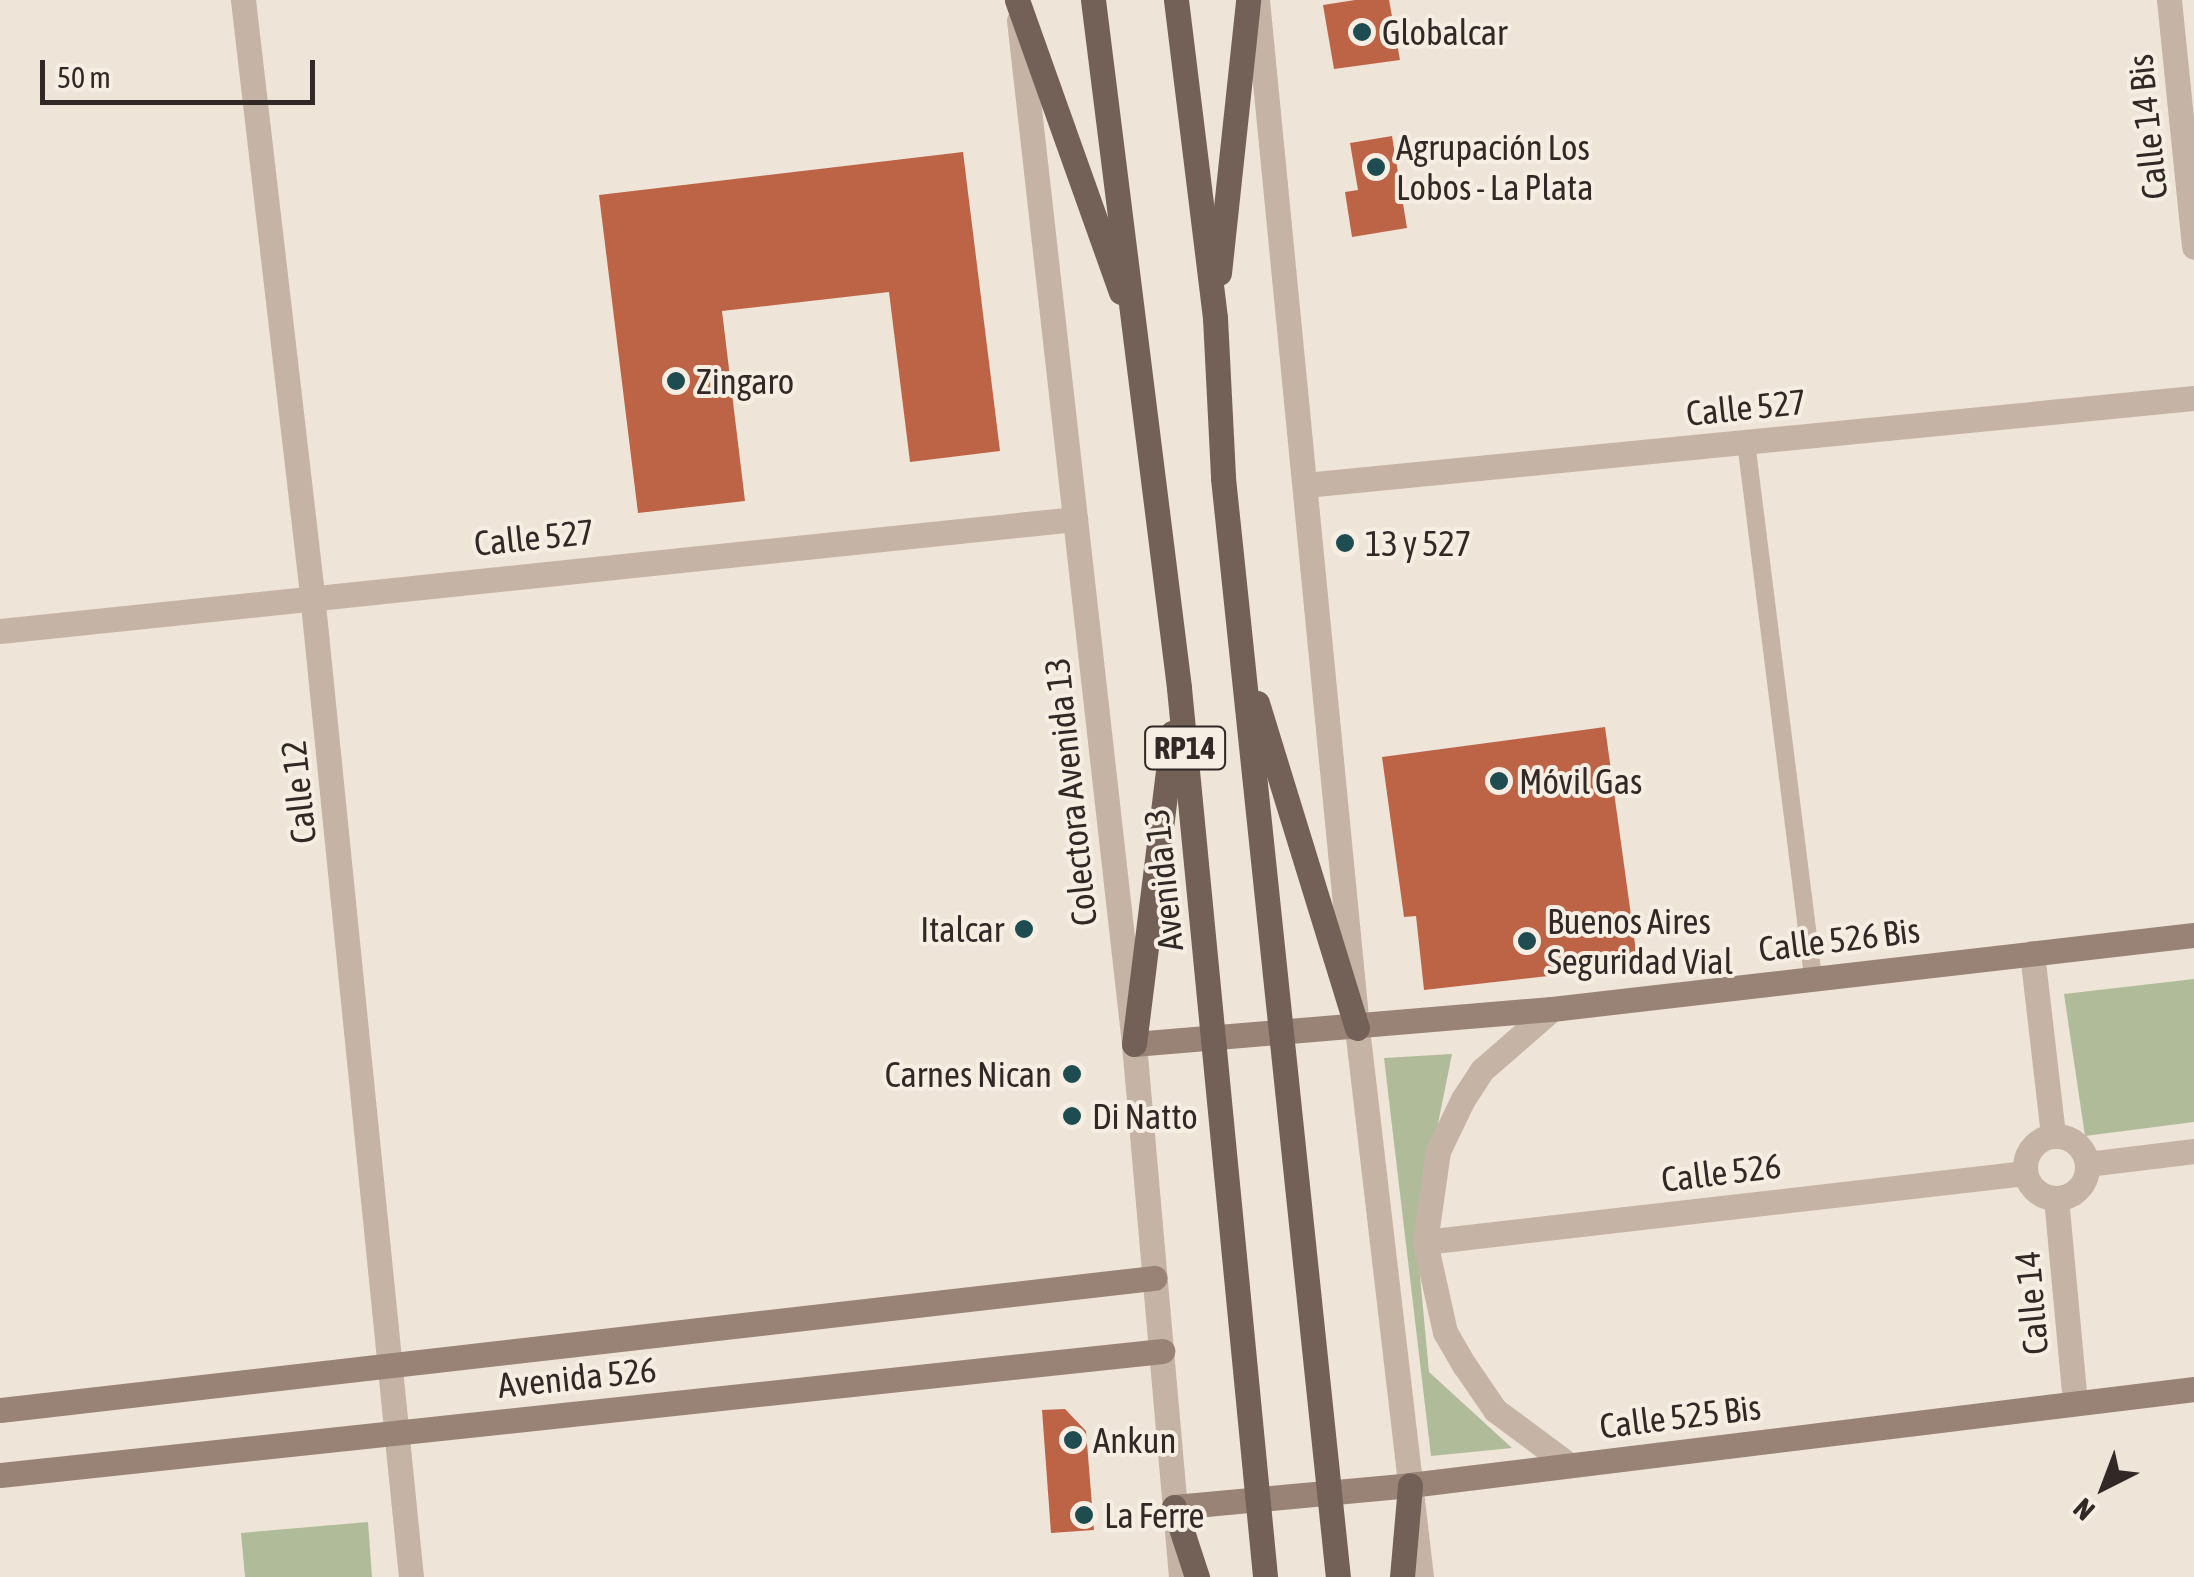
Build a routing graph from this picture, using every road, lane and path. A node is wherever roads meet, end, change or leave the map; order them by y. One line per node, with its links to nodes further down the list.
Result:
1 (243, 0): 15 (street, Calle 12)
2 (1016, 0): 10 (main road); 14 (street, Colectora Avenida 13)
3 (1093, 0): 10 (main road, Avenida 13 / RP14)
4 (1176, 0): 9 (main road, RP14)
5 (1248, 0): 9 (main road)
6 (1258, 0): 13 (street)
7 (2170, 0): 8 (street, Calle 14 Bis)
8 (2194, 246)
9 (1214, 318): 17 (main road, RP14)
10 (1137, 338): 18 (main road, Avenida 13 / RP14)
11 (2194, 398): 12 (street, Calle 527)
12 (1746, 442): 13 (street, Calle 527); 21 (lane)
13 (1305, 484): 23 (street)
14 (1075, 519): 15 (street, Calle 527); 26 (street, Colectora Avenida 13)
15 (312, 594): 16 (street, Calle 527); 35 (street, Calle 12)
16 (0, 630)
17 (1241, 649): 23 (main road); 24 (main road, RP14)
18 (1179, 688): 25 (main road, Avenida 13 / RP14); 26 (main road)
19 (2194, 934): 20 (main road, Calle 526 Bis)
20 (2032, 953): 21 (main road, Calle 526 Bis); 27 (street)
21 (1813, 977): 22 (main road, Calle 526 Bis)
22 (1552, 1009): 23 (main road, Calle 526 Bis); 32 (street)
23 (1357, 1028): 24 (main road, Calle 526 Bis); 42 (street)
24 (1280, 1033): 25 (main road, Calle 526 Bis); 43 (main road, RP14)
25 (1214, 1038): 26 (main road, Calle 526 Bis); 44 (main road, Avenida 13 / RP14)
26 (1134, 1044): 33 (street, Colectora Avenida 13)
27 (2054, 1135): 29 (street); 30 (street)
28 (2194, 1151): 29 (street)
29 (2087, 1164): 31 (street)
30 (2024, 1172): 31 (street); 32 (street, Calle 526)
31 (2056, 1198): 37 (street, Calle 14)
32 (1425, 1242): 40 (street)
33 (1154, 1278): 34 (street, Colectora Avenida 13); 35 (main road, Avenida 526)
34 (1162, 1351): 39 (main road, Avenida 526); 45 (street, Colectora Avenida 13)
35 (394, 1365): 38 (main road, Avenida 526); 39 (street, Calle 12)
36 (2194, 1389): 37 (main road, Calle 525 Bis)
37 (2075, 1402): 40 (main road, Calle 525 Bis)
38 (0, 1410)
39 (398, 1430): 41 (main road, Avenida 526); 46 (street, Calle 12)
40 (1570, 1465): 42 (main road, Calle 525 Bis)
41 (0, 1475)
42 (1410, 1485): 43 (main road, Calle 525 Bis); 51 (main road); 52 (street)
43 (1329, 1492): 44 (main road, Calle 525 Bis); 50 (main road, RP14)
44 (1254, 1498): 45 (main road, Calle 525 Bis); 49 (main road, Avenida 13 / RP14)
45 (1174, 1507): 47 (street, Colectora Avenida 13); 48 (main road)
46 (412, 1577)
47 (1181, 1577)
48 (1197, 1577)
49 (1265, 1577)
50 (1338, 1577)
51 (1402, 1577)
52 (1421, 1577)

